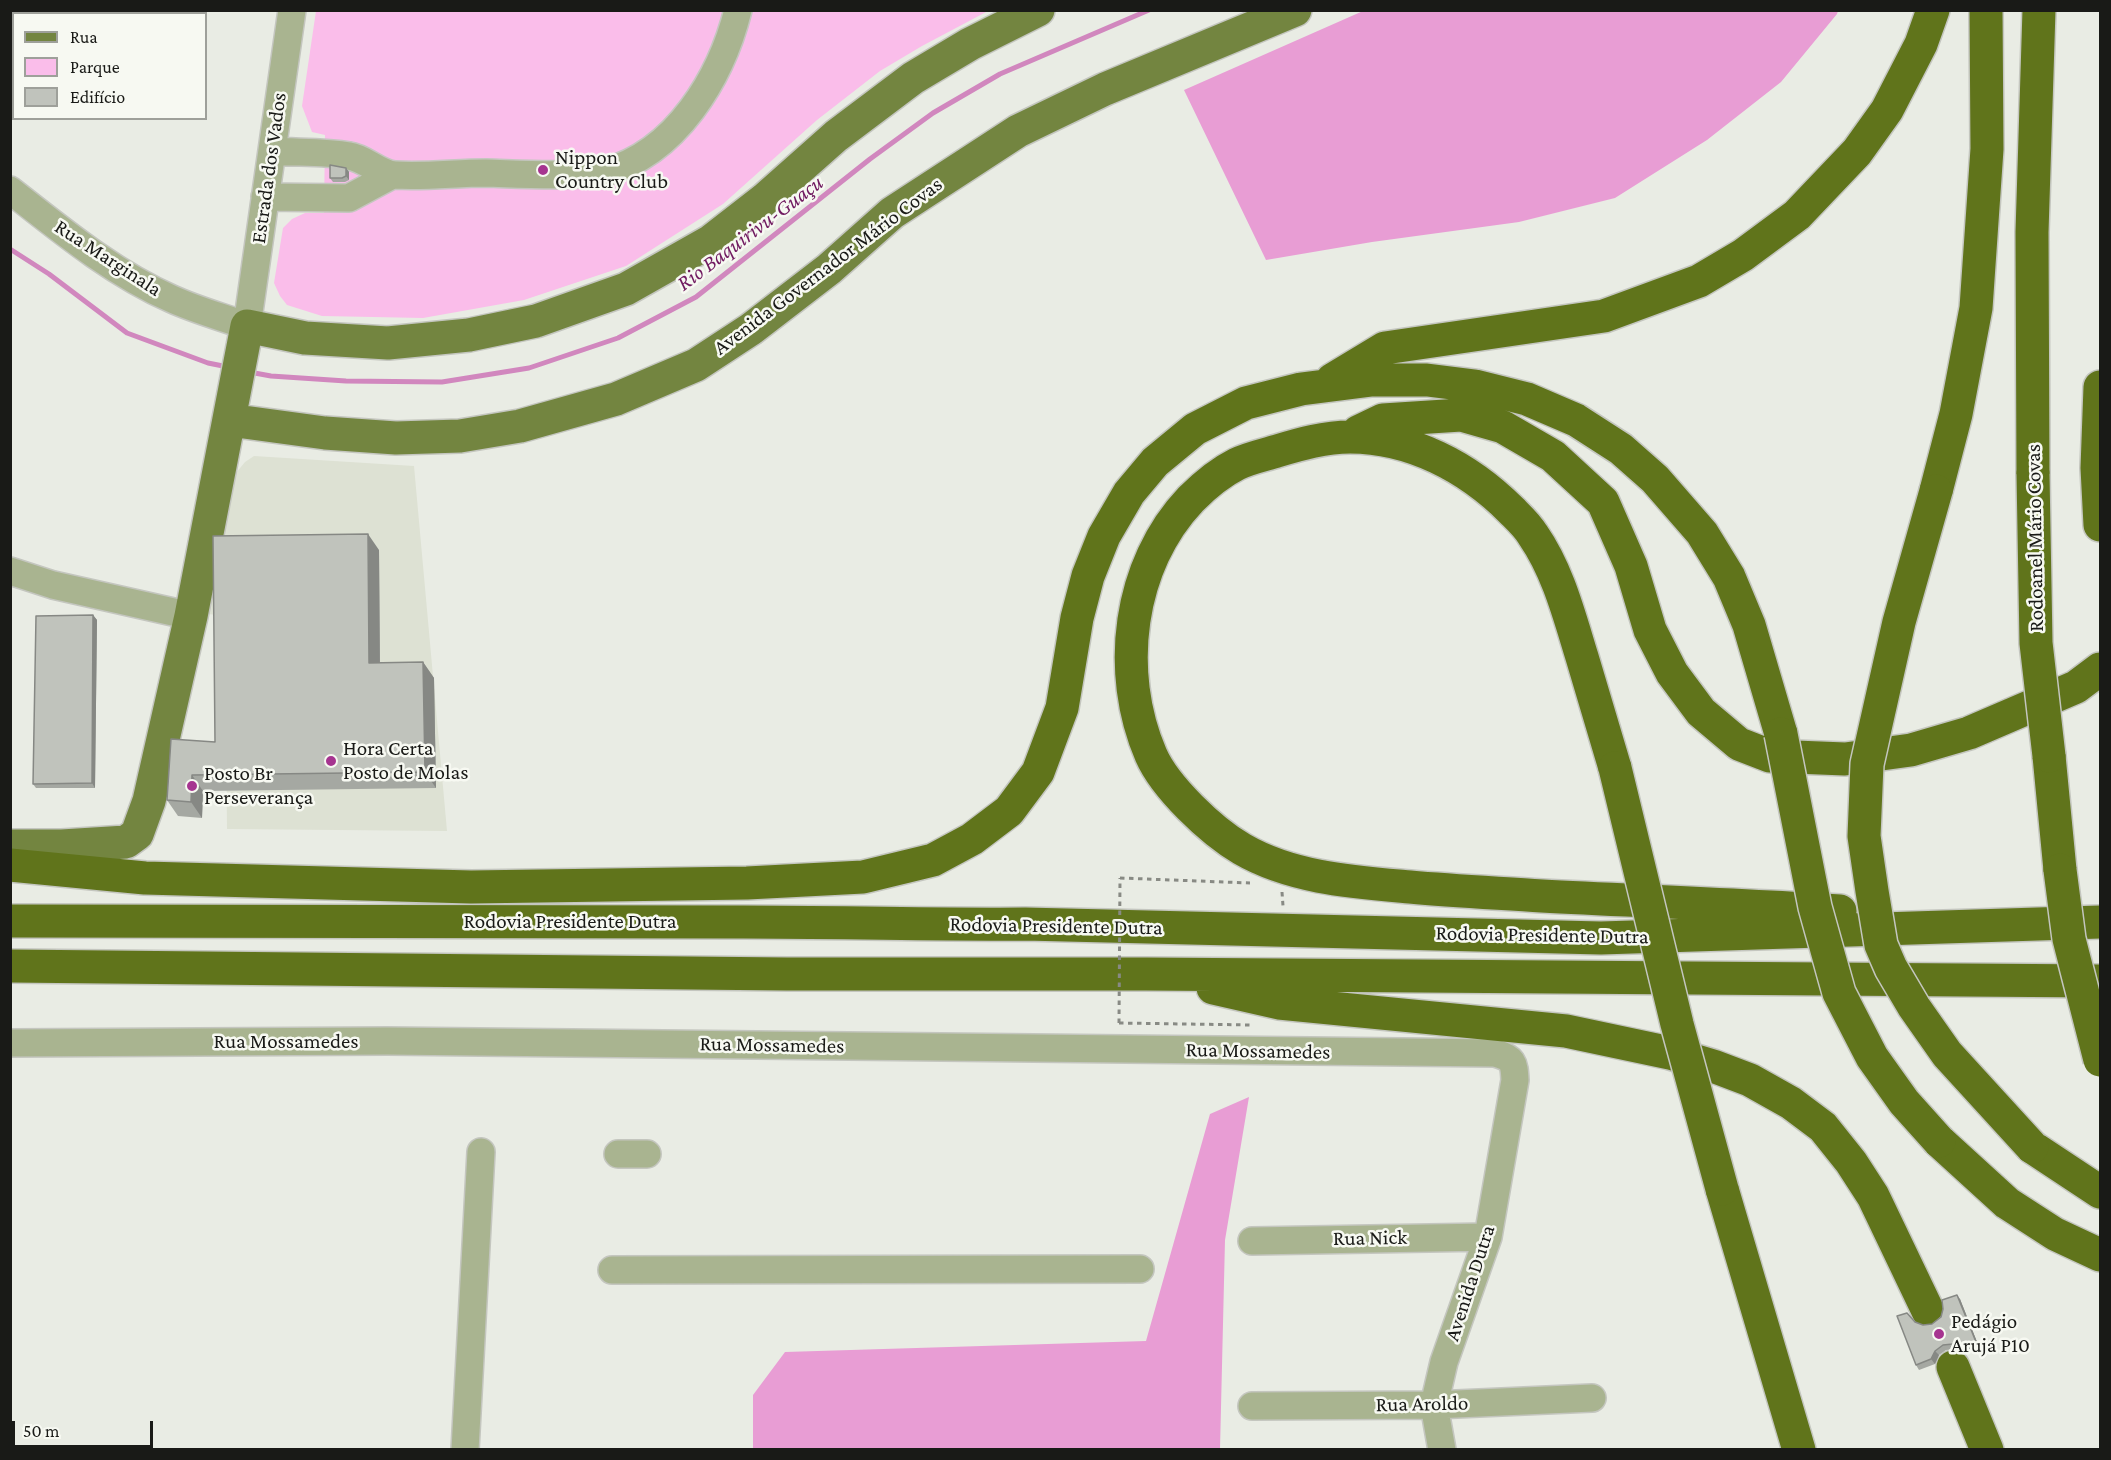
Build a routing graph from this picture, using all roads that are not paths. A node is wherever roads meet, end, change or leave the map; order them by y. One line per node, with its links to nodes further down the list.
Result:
1 (292, 10): 8 (street, Estrada dos Vados)
2 (738, 10): 9 (street)
3 (1038, 10): 12 (main road)
4 (1295, 10): 15 (main road, Avenida Governador Mário Covas)
5 (1933, 10): 13 (highway)
6 (1986, 10): 37 (highway, bridge)
7 (2039, 10): 32 (highway, Rodoanel Mário Covas, bridge)
8 (272, 151): 9 (street); 11 (street, Estrada dos Vados)
9 (392, 175): 11 (street)
10 (10, 190): 12 (street, Rua Marginala)
11 (265, 197): 12 (street, Estrada dos Vados)
12 (244, 339): 15 (main road)
13 (1322, 386): 22 (highway); 40 (highway, bridge)
14 (2100, 387): 17 (highway)
15 (232, 409): 19 (main road)
16 (1348, 437): 20 (highway); 25 (highway); 50 (highway, bridge)
17 (2100, 525)
18 (10, 571): 19 (street)
19 (191, 616): 21 (main road)
20 (2100, 669)
21 (10, 846)
22 (10, 865)
23 (10, 921): 25 (highway, Rodovia Presidente Dutra)
24 (2100, 922): 25 (highway, Rodovia Presidente Dutra)
25 (2035, 924)
26 (10, 966): 27 (highway, Rodovia Presidente Dutra)
27 (207, 969): 28 (highway, Rodovia Presidente Dutra); 30 (highway)
28 (1146, 974): 29 (highway, Rodovia Presidente Dutra); 43 (highway)
29 (2100, 981)
30 (10, 987)
31 (10, 1043): 33 (street, Rua Mossamedes)
32 (2100, 1060)
33 (1515, 1080): 38 (street, Avenida Dutra)
34 (480, 1152): 48 (street)
35 (618, 1154): 36 (street)
36 (647, 1154)
37 (2100, 1192)
38 (1488, 1237): 39 (street, Rua Nick); 46 (street, Avenida Dutra)
39 (1252, 1241)
40 (2100, 1255)
41 (1140, 1269): 42 (street)
42 (612, 1270)
43 (1928, 1311)
44 (1953, 1367): 51 (highway)
45 (1592, 1398): 46 (street, Rua Aroldo)
46 (1434, 1405): 47 (street, Rua Aroldo); 49 (street, Avenida Dutra)
47 (1252, 1406)
48 (465, 1449)
49 (1442, 1449)
50 (1799, 1449)
51 (1987, 1449)

